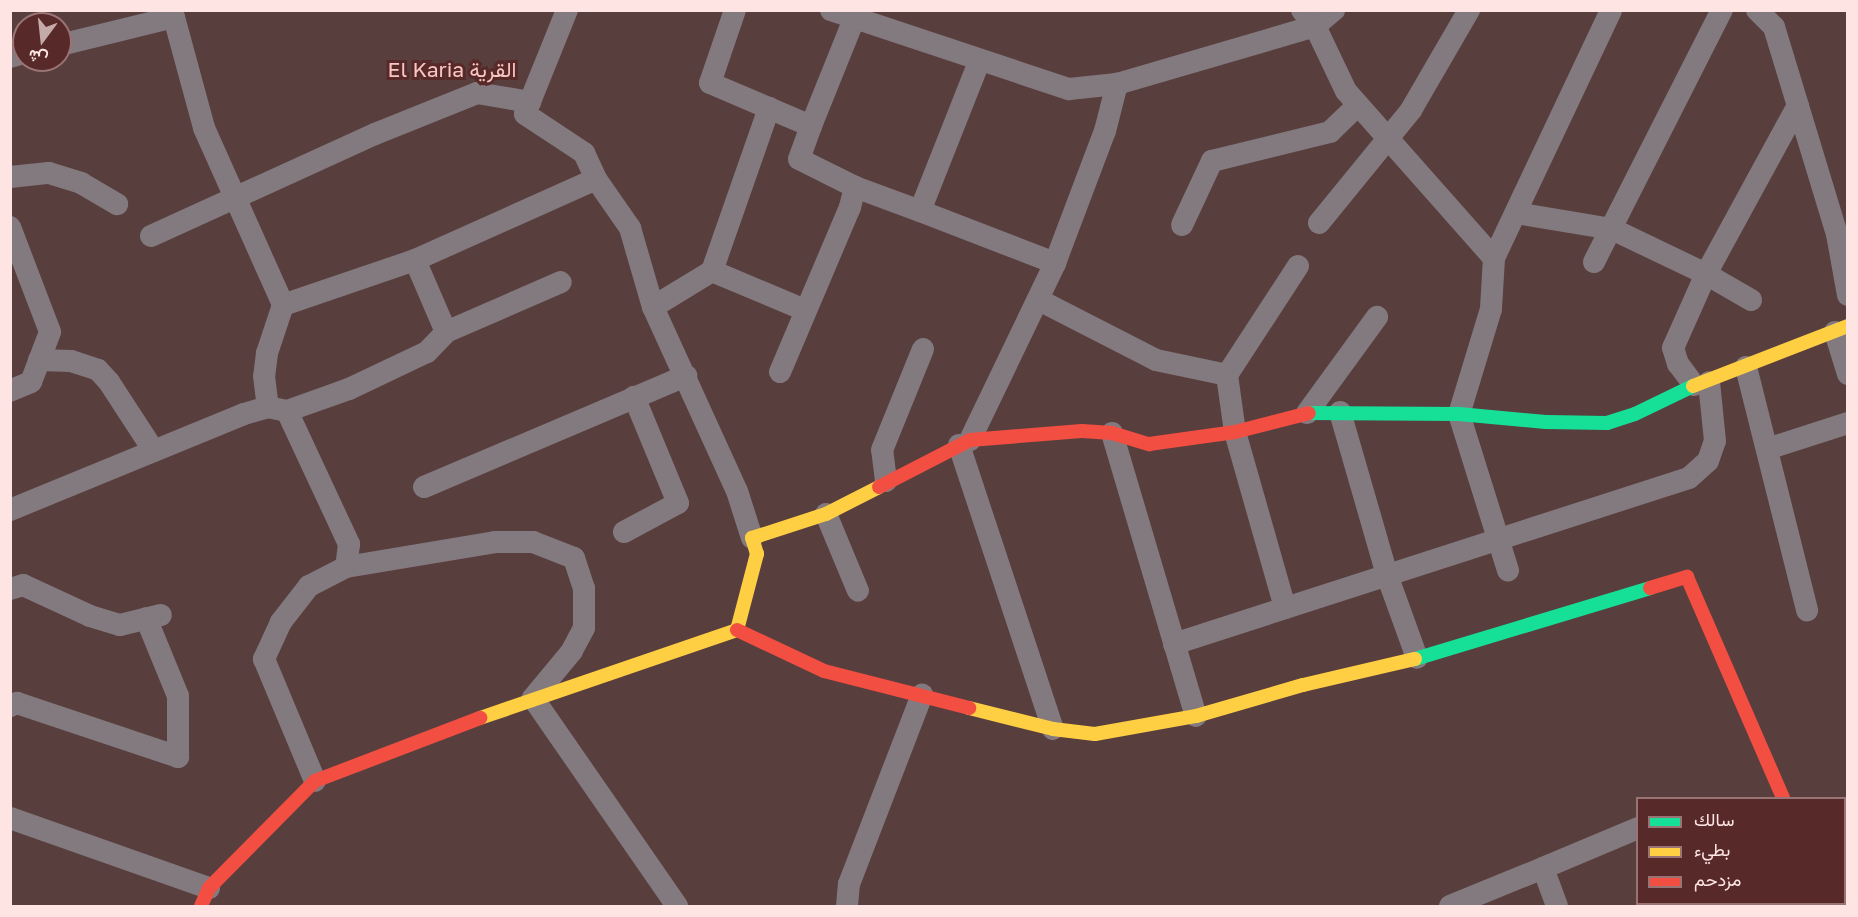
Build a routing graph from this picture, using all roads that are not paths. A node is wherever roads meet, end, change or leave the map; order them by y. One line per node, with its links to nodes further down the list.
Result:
1 (567, 10): 15 (street)
2 (735, 10): 18 (street)
3 (831, 10): 11 (street)
4 (1334, 10): 10 (street)
5 (1469, 10): 20 (street)
6 (1611, 10): 27 (street)
7 (1758, 10): 17 (street)
8 (1719, 11): 30 (street)
9 (173, 14): 12 (street); 24 (street)
10 (1308, 18): 14 (street); 16 (street)
11 (854, 19): 13 (street); 19 (street)
12 (72, 42)
13 (980, 62): 14 (street); 26 (street)
14 (1117, 84): 37 (street)
15 (530, 102): 22 (street); 24 (street)
16 (1358, 105): 20 (street); 29 (street)
17 (1798, 105): 33 (street); 40 (street)
18 (770, 108): 19 (street); 39 (street)
19 (812, 126): 23 (street)
20 (1388, 141): 28 (street); 34 (street)
21 (10, 177): 25 (street)
22 (596, 179): 35 (street); 46 (street)
23 (855, 187): 26 (street); 47 (street)
24 (235, 198): 31 (street); 45 (street)
25 (117, 204)
26 (920, 211): 37 (street)
27 (1516, 213): 30 (street); 34 (street)
28 (1319, 223)
29 (1182, 225)
30 (1612, 229): 36 (street); 40 (street)
31 (151, 236)
32 (13, 239): 50 (street)
33 (1842, 242): 42 (street)
34 (1494, 258): 66 (street)
35 (416, 261): 45 (street); 51 (street)
36 (1594, 262)
37 (1055, 263): 43 (street)
38 (1298, 266): 58 (street)
39 (712, 270): 46 (street); 47 (street)
40 (1706, 274): 44 (street); 60 (street)
41 (561, 282): 51 (street)
42 (1848, 295)
43 (1039, 300): 58 (street); 70 (street)
44 (1750, 300)
45 (283, 305): 63 (street)
46 (653, 306): 59 (street)
47 (806, 310): 56 (street)
48 (1377, 317): 65 (street)
49 (1841, 329): 55 (street); 57 (street)
50 (50, 332): 53 (street); 54 (street)
51 (446, 332): 63 (street)
52 (923, 349): 73 (street)
53 (39, 360): 54 (street); 61 (street)
54 (71, 361): 72 (street)
55 (1746, 367): 60 (street); 71 (street)
56 (780, 372)
57 (1848, 374)
58 (1227, 375): 68 (street)
59 (686, 376): 62 (street); 78 (street)
60 (1701, 383): 66 (street); 79 (street)
61 (10, 391)
62 (634, 397): 74 (street); 77 (street)
63 (277, 409): 72 (street); 80 (street)
64 (1340, 412): 65 (street); 66 (street); 82 (street)
65 (1307, 413): 68 (street)
66 (1459, 414): 79 (street)
67 (1848, 423): 71 (street)
68 (1235, 432): 69 (street); 85 (street)
69 (1112, 433): 70 (street); 88 (street)
70 (964, 442): 73 (street); 94 (street)
71 (1767, 449): 86 (street)
72 (154, 451): 75 (street)
73 (886, 481): 76 (street)
74 (424, 488)
75 (10, 510)
76 (826, 514): 78 (street); 84 (street)
77 (624, 532)
78 (752, 538): 87 (street)
79 (1498, 540): 81 (street); 82 (street)
80 (346, 567): 91 (street); 95 (street)
81 (1508, 570)
82 (1387, 575): 85 (street); 89 (street)
83 (10, 589): 92 (street)
84 (858, 591)
85 (1285, 608): 88 (street)
86 (1807, 610)
87 (737, 630): 90 (street); 91 (street)
88 (1174, 644): 93 (street)
89 (1417, 658): 93 (street); 96 (street)
90 (922, 695): 94 (street); 102 (street)
91 (533, 698): 95 (street); 101 (street)
92 (10, 706)
93 (1196, 716): 94 (street)
94 (1053, 729)
95 (315, 781): 100 (street)
96 (1783, 797)
97 (10, 818): 100 (street)
98 (1636, 829): 99 (street)
99 (1543, 868): 103 (street); 104 (street)
100 (205, 897)
101 (677, 906)
102 (847, 906)
103 (1450, 906)
104 (1557, 906)

